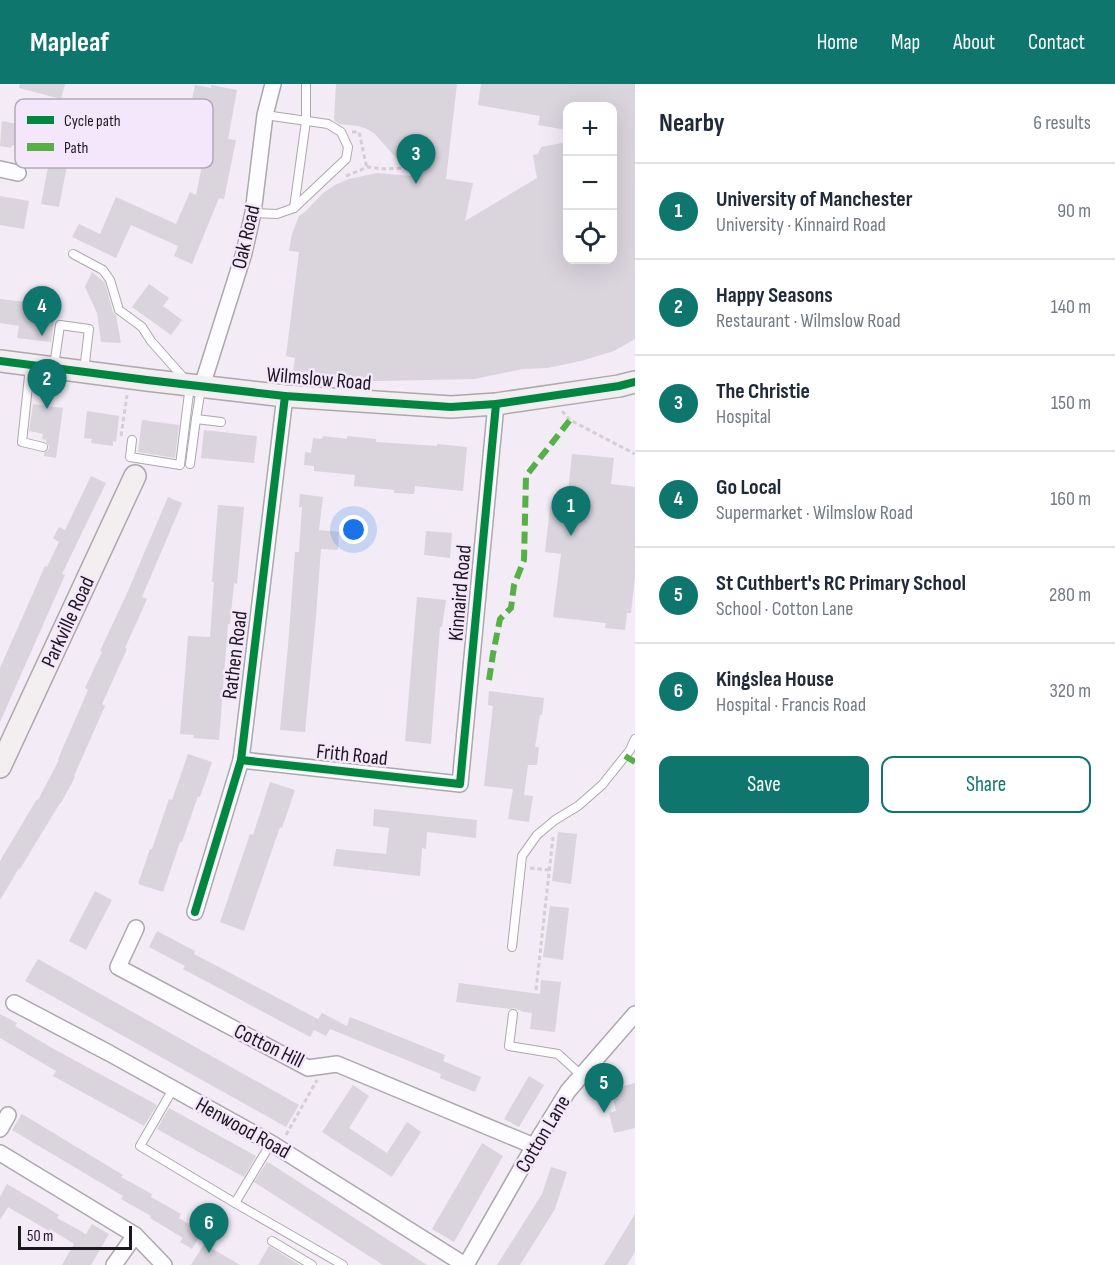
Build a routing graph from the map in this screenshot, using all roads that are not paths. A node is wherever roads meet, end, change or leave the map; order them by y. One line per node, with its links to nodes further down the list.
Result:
1 (273, 84): 3 (street, Oak Road)
2 (306, 84): 4 (lane)
3 (265, 115): 4 (lane); 8 (street, Oak Road)
4 (306, 121): 7 (lane); 7 (lane)
5 (0, 170): 6 (street)
6 (18, 173)
7 (294, 208): 8 (lane)
8 (253, 213): 15 (street, Oak Road)
9 (73, 254): 15 (lane)
10 (0, 361): 11 (main road, Wilmslow Road)
11 (30, 365): 12 (main road, Wilmslow Road); 21 (lane)
12 (53, 368): 13 (main road, Wilmslow Road); 13 (lane)
13 (84, 372): 15 (main road, Wilmslow Road)
14 (635, 382): 17 (main road, Wilmslow Road)
15 (196, 386): 16 (main road, Wilmslow Road); 18 (lane); 20 (lane)
16 (285, 396): 17 (main road, Wilmslow Road); 25 (street, Rathen Road)
17 (496, 404): 27 (street, Kinnaird Road)
18 (196, 419): 19 (lane); 22 (lane)
19 (221, 422)
20 (132, 440)
21 (43, 447)
22 (190, 464)
23 (135, 476): 26 (main road, Parkville Road)
24 (635, 739): 30 (lane)
25 (241, 760): 27 (street, Frith Road); 28 (street, Rathen Road)
26 (1, 764)
27 (460, 784)
28 (195, 912)
29 (136, 928): 39 (street, Cotton Hill)
30 (512, 947)
31 (14, 1003): 35 (street, Henwood Road)
32 (513, 1014): 34 (lane)
33 (635, 1014): 34 (street, Cotton Lane)
34 (581, 1075): 39 (street, Cotton Lane)
35 (173, 1089): 38 (street, Henwood Road); 41 (lane)
36 (8, 1115): 37 (street)
37 (0, 1129)
38 (275, 1145): 41 (lane); 48 (street, Henwood Road)
39 (534, 1146): 48 (street, Cotton Lane)
40 (0, 1153): 42 (street)
41 (236, 1203): 47 (lane)
42 (135, 1235): 44 (street); 45 (street)
43 (272, 1241): 46 (lane)
44 (114, 1265)
45 (164, 1265)
46 (312, 1265)
47 (343, 1265)
48 (466, 1265)

